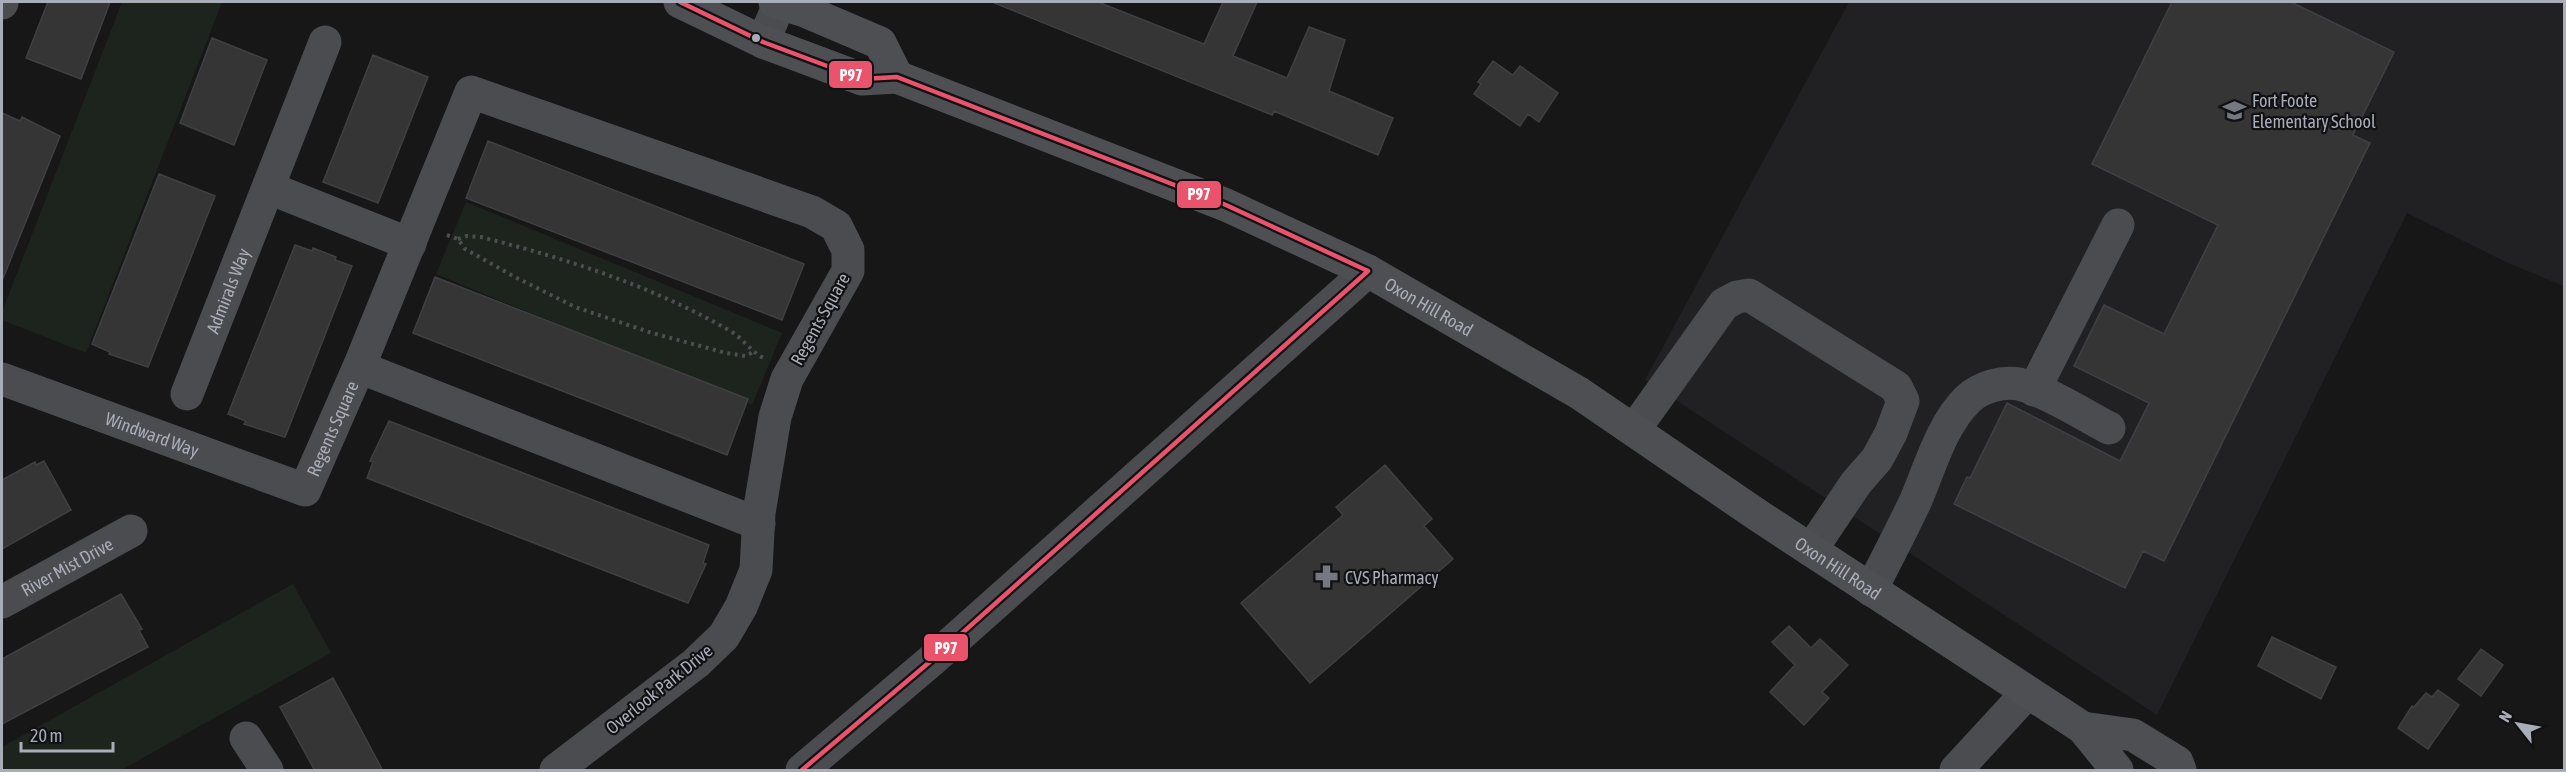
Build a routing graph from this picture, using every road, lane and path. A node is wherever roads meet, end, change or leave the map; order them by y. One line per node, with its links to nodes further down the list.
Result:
1 (680, 2): 4 (main road, Oxon Hill Road)
2 (778, 2): 4 (street); 5 (main road)
3 (325, 42): 6 (street, Admirals Way)
4 (763, 42): 5 (main road, Oxon Hill Road)
5 (897, 77): 9 (main road, Oxon Hill Road)
6 (269, 188): 8 (street); 14 (street, Admirals Way)
7 (2118, 225): 13 (street)
8 (410, 244): 11 (street, Regents Square); 18 (street, Regents Square)
9 (1368, 271): 16 (main road, Oxon Hill Road); 28 (street)
10 (753, 352): 10 (path)
11 (359, 367): 17 (street, Regents Square); 18 (street, Regents Square)
12 (2, 379): 17 (street, Windward Way)
13 (2034, 390): 15 (street); 21 (street)
14 (187, 393)
15 (2109, 428)
16 (1634, 430): 20 (main road, Oxon Hill Road); 20 (street)
17 (305, 490)
18 (759, 524): 27 (street, Overlook Park Drive)
19 (131, 531): 22 (street, River Mist Drive)
20 (1811, 550): 21 (main road, Oxon Hill Road)
21 (1871, 590): 23 (main road, Oxon Hill Road)
22 (2, 602)
23 (2027, 693): 24 (main road, Oxon Hill Road); 29 (street)
24 (2083, 728): 30 (main road, Oxon Hill Road); 31 (main road, Oxon Hill Road)
25 (246, 738): 26 (street)
26 (267, 771)
27 (556, 771)
28 (802, 771)
29 (1956, 771)
30 (2117, 771)
31 (2180, 771)

